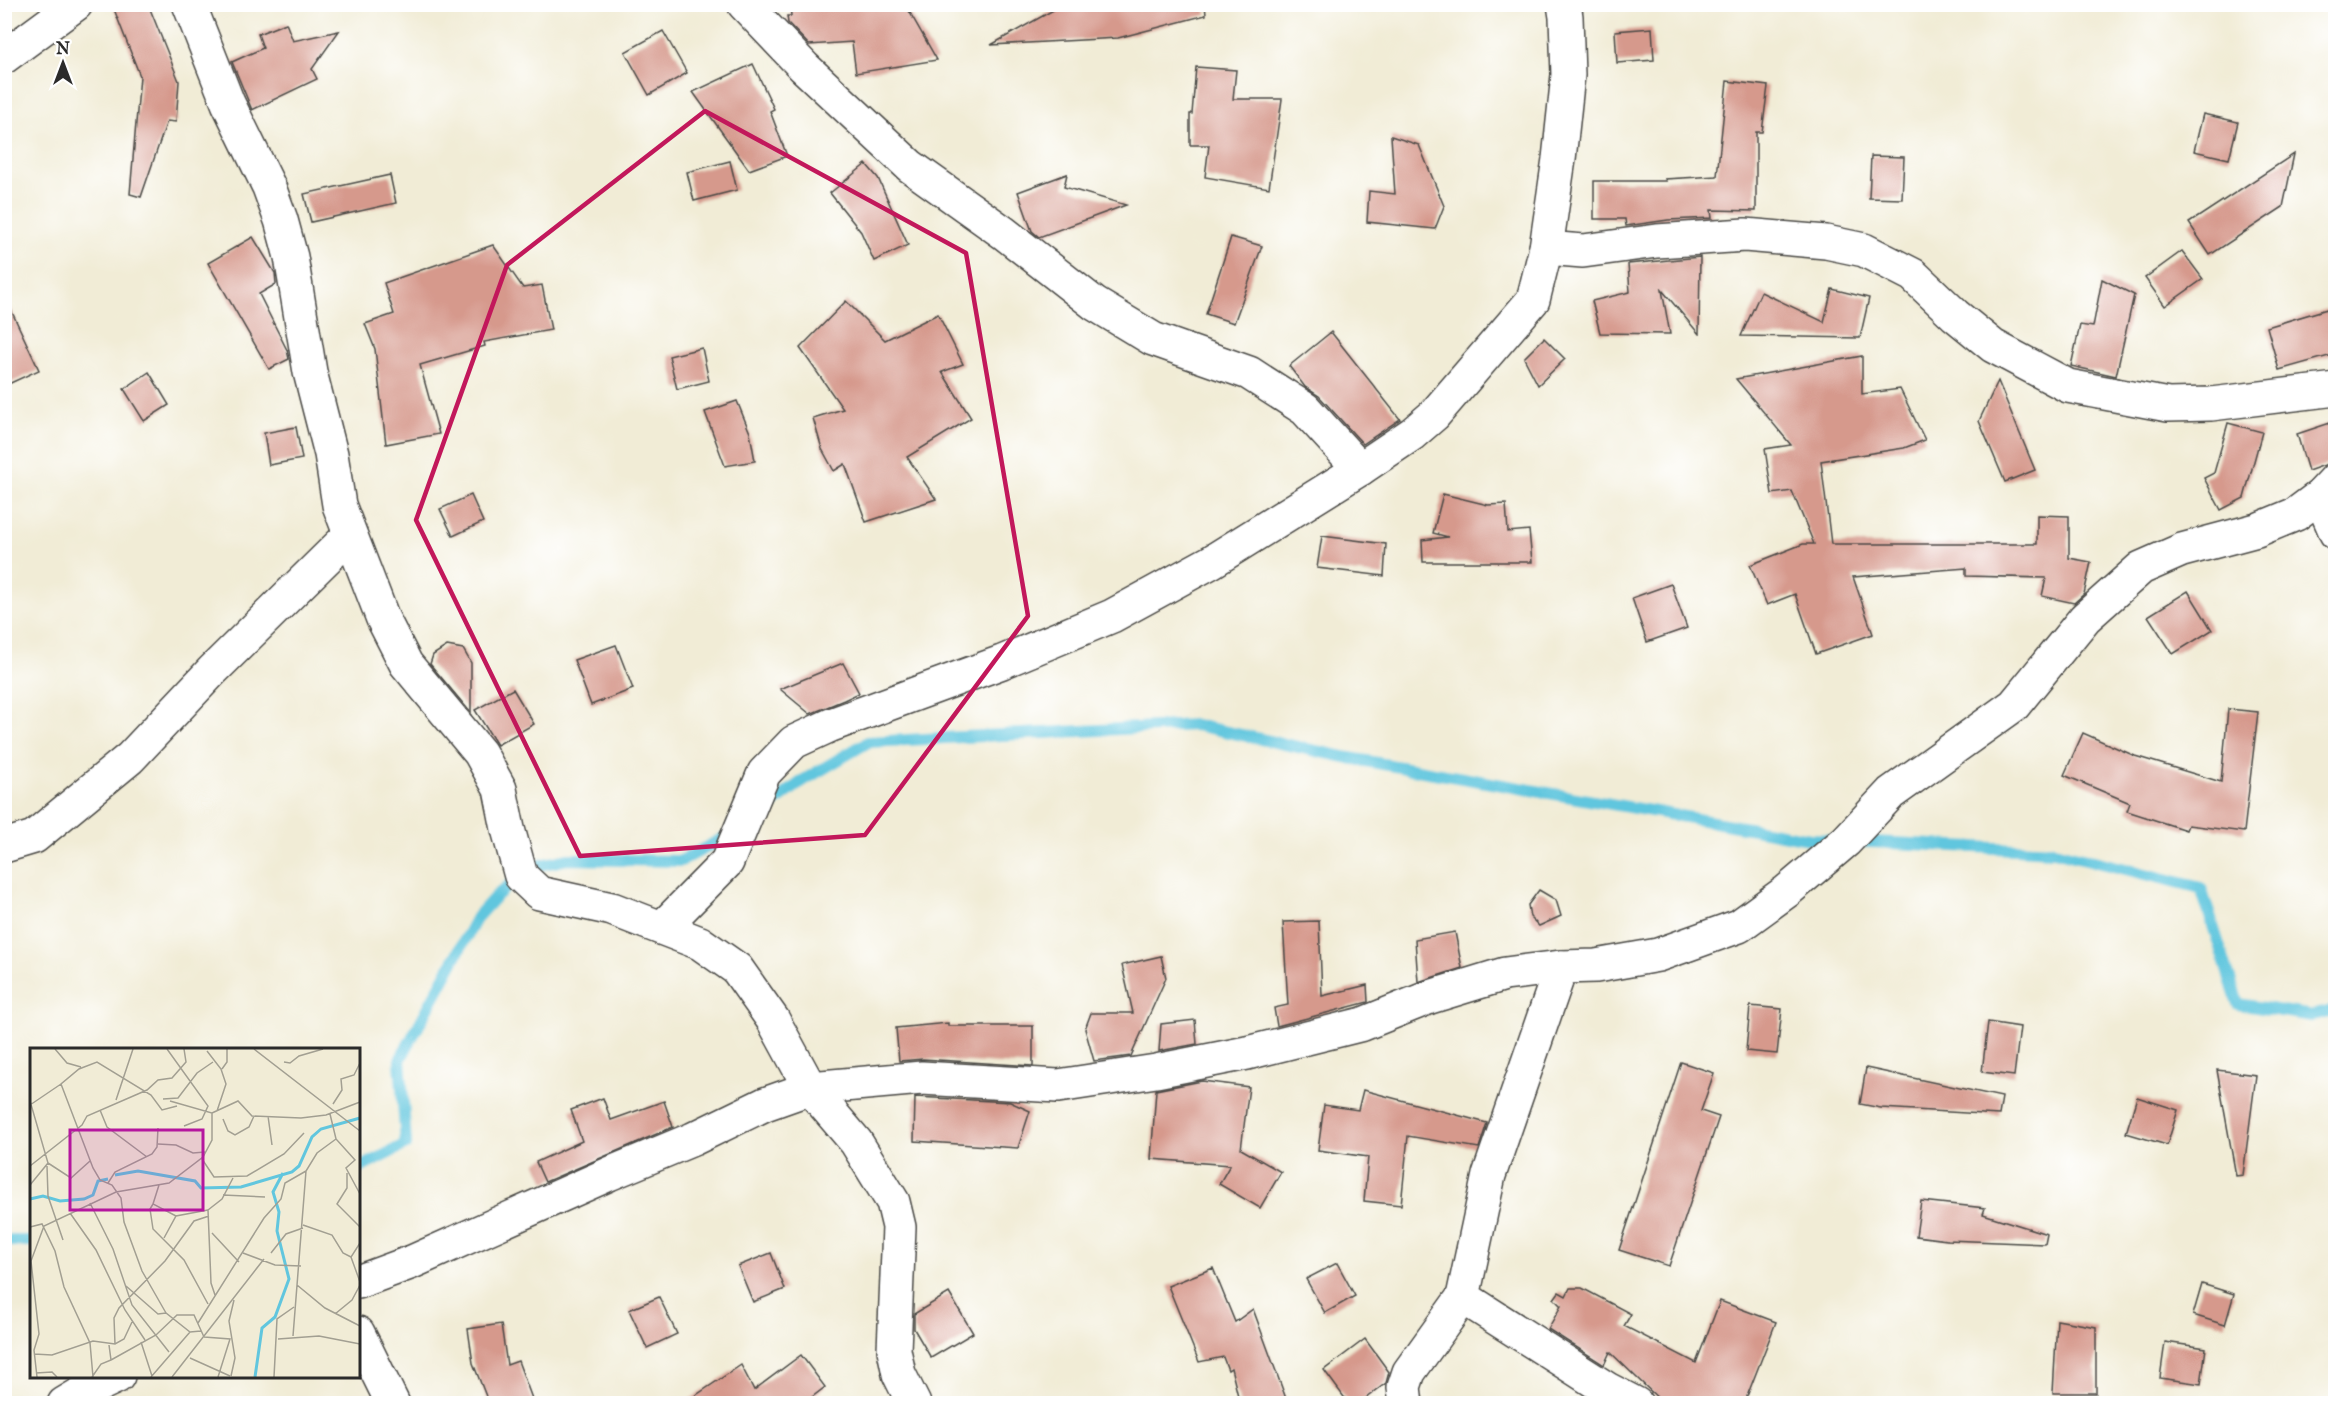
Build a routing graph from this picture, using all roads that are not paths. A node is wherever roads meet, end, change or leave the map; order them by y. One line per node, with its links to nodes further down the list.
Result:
1 (76, 4): 5 (street)
2 (189, 4): 11 (street)
3 (744, 4): 8 (street)
4 (1564, 4): 6 (street)
5 (4, 57)
6 (1546, 248): 7 (street); 8 (street)
7 (2336, 389)
8 (1360, 469): 13 (street)
9 (2328, 488): 10 (street); 14 (street)
10 (2336, 533)
11 (349, 536): 12 (street); 13 (street)
12 (4, 846)
13 (662, 927): 15 (street)
14 (1561, 967): 15 (street); 17 (street)
15 (810, 1088): 16 (street); 22 (street)
16 (360, 1281)
17 (1463, 1297): 23 (street); 24 (street)
18 (360, 1337): 21 (street)
19 (116, 1378): 20 (street)
20 (64, 1404)
21 (393, 1404)
22 (914, 1404)
23 (1406, 1404)
24 (1636, 1404)

